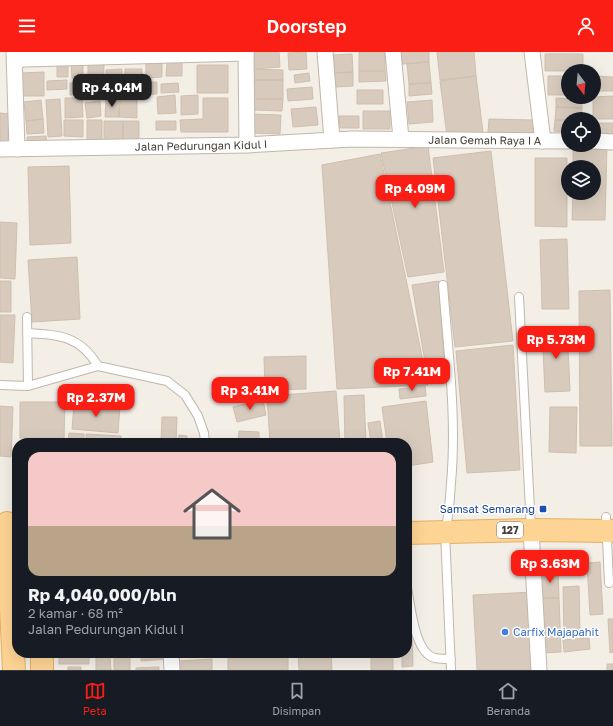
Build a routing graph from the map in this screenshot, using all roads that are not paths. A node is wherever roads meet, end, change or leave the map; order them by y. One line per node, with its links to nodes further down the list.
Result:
1 (325, 52): 7 (street)
2 (393, 52): 6 (street)
3 (532, 52): 8 (street)
4 (246, 53): 5 (street); 12 (street)
5 (14, 56): 14 (street)
6 (401, 139): 7 (street, Jalan Pedurungan Kidul I); 8 (street, Jalan Gemah Raya I A)
7 (332, 140): 12 (street, Jalan Pedurungan Kidul I)
8 (544, 141): 9 (street, Jalan Gemah Raya I A)
9 (561, 141)
10 (601, 141): 11 (street)
11 (613, 142)
12 (247, 145): 14 (street, Jalan Pedurungan Kidul I)
13 (0, 149): 14 (street, Jalan Pedurungan Kidul I)
14 (17, 149)
15 (443, 285): 26 (lane)
16 (519, 297): 24 (lane)
17 (27, 317): 18 (lane)
18 (27, 333): 19 (lane); 21 (lane)
19 (98, 366): 21 (lane); 22 (lane)
20 (0, 385): 21 (lane)
21 (28, 386)
22 (204, 438)
23 (412, 519): 26 (main road, 127)
24 (531, 524): 25 (main road, 127); 26 (main road, 127); 40 (street)
25 (610, 524): 29 (lane)
26 (447, 525): 28 (main road, 127); 35 (lane)
27 (8, 532): 31 (main road)
28 (412, 532)
29 (609, 583)
30 (412, 610): 35 (lane)
31 (12, 624)
32 (13, 658): 36 (main road)
33 (42, 658): 37 (main road)
34 (171, 658): 38 (street)
35 (451, 659): 39 (lane)
36 (14, 670)
37 (42, 670)
38 (172, 670)
39 (451, 670)
40 (539, 670)

